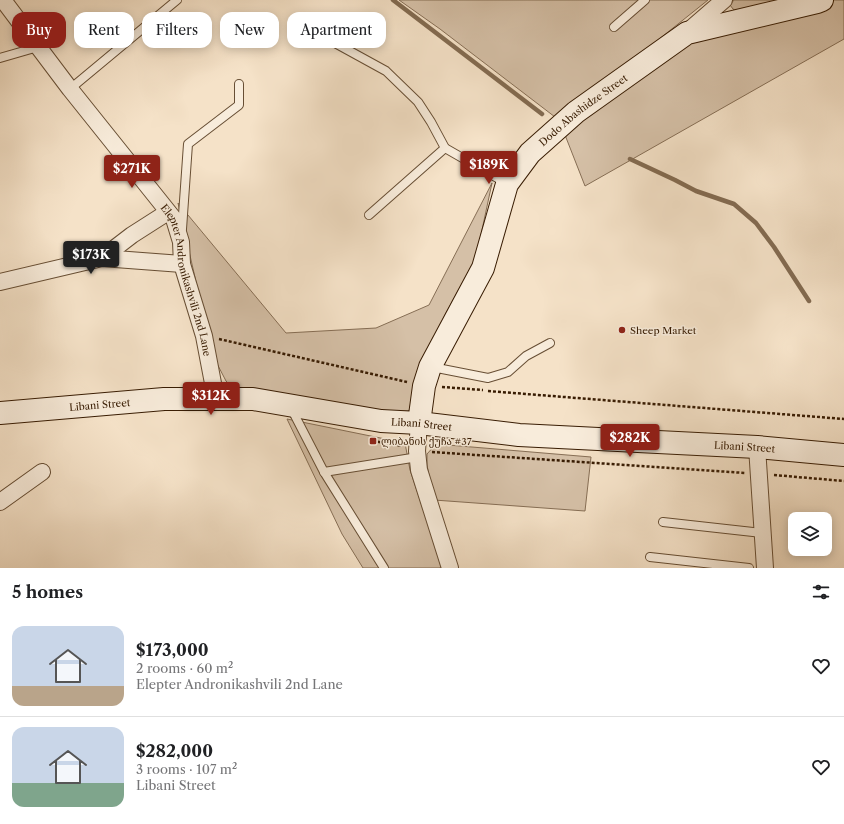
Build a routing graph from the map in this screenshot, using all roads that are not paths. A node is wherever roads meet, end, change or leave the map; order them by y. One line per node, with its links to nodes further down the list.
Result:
1 (3, 0): 6 (street, Elepter Andronikashvili 2nd Lane)
2 (177, 0): 13 (lane)
3 (645, 0): 7 (lane)
4 (822, 0): 8 (street, Dodo Abashidze Street)
5 (721, 1): 8 (street)
6 (12, 12)
7 (614, 27)
8 (687, 33): 15 (street, Dodo Abashidze Street)
9 (38, 48): 11 (lane); 13 (street, Elepter Andronikashvili 2nd Lane)
10 (344, 48): 14 (lane)
11 (0, 58)
12 (239, 84): 18 (lane)
13 (70, 89): 16 (street, Elepter Andronikashvili 2nd Lane)
14 (445, 148): 15 (lane); 17 (lane)
15 (507, 184): 23 (street, Dodo Abashidze Street)
16 (168, 212): 18 (street, Elepter Andronikashvili 2nd Lane); 19 (street)
17 (368, 215)
18 (181, 242): 20 (street, Elepter Andronikashvili 2nd Lane)
19 (102, 258): 20 (street); 21 (street)
20 (182, 264): 24 (street, Elepter Andronikashvili 2nd Lane)
21 (0, 282)
22 (550, 343): 23 (lane)
23 (427, 376): 27 (street, Dodo Abashidze Street)
24 (216, 399): 25 (street, Libani Street); 26 (street, Libani Street)
25 (289, 406): 27 (street, Libani Street); 32 (lane)
26 (0, 413)
27 (419, 423): 28 (street, Libani Street); 29 (street)
28 (757, 447): 30 (street, Libani Street); 35 (street)
29 (418, 453): 32 (lane); 38 (street)
30 (844, 455)
31 (42, 472): 33 (street)
32 (324, 472): 37 (lane)
33 (0, 502)
34 (663, 522): 35 (lane)
35 (762, 533): 40 (street)
36 (650, 557): 39 (lane)
37 (384, 568)
38 (450, 568)
39 (749, 568)
40 (765, 568)

